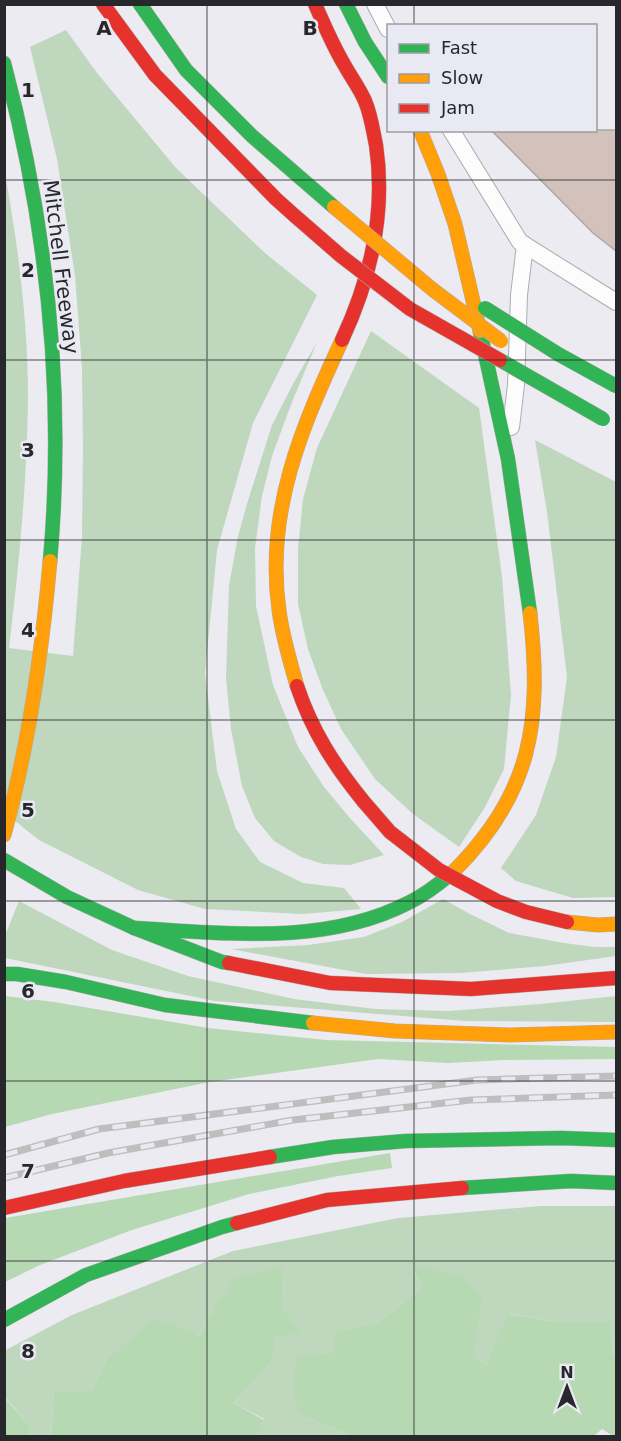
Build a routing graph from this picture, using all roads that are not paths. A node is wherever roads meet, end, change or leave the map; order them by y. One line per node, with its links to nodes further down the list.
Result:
1 (103, 4): 15 (highway, bridge)
2 (140, 4): 11 (highway)
3 (315, 4): 20 (highway, bridge)
4 (346, 4): 8 (highway)
5 (375, 4): 6 (lane)
6 (387, 27)
7 (4, 63): 18 (highway, Mitchell Freeway)
8 (387, 75)
9 (421, 132): 17 (highway)
10 (452, 132): 12 (lane)
11 (334, 207): 14 (highway, bridge); 15 (highway, bridge)
12 (525, 245): 13 (lane); 17 (lane)
13 (616, 302)
14 (616, 386)
15 (603, 418): 16 (highway)
16 (616, 426)
17 (507, 457): 21 (highway)
18 (4, 835)
19 (4, 860): 21 (highway)
20 (616, 924)
21 (134, 928): 23 (highway)
22 (4, 974): 24 (highway)
23 (616, 978)
24 (616, 1032)
25 (616, 1140): 27 (highway)
26 (616, 1183): 28 (highway)
27 (4, 1208)
28 (4, 1320)

